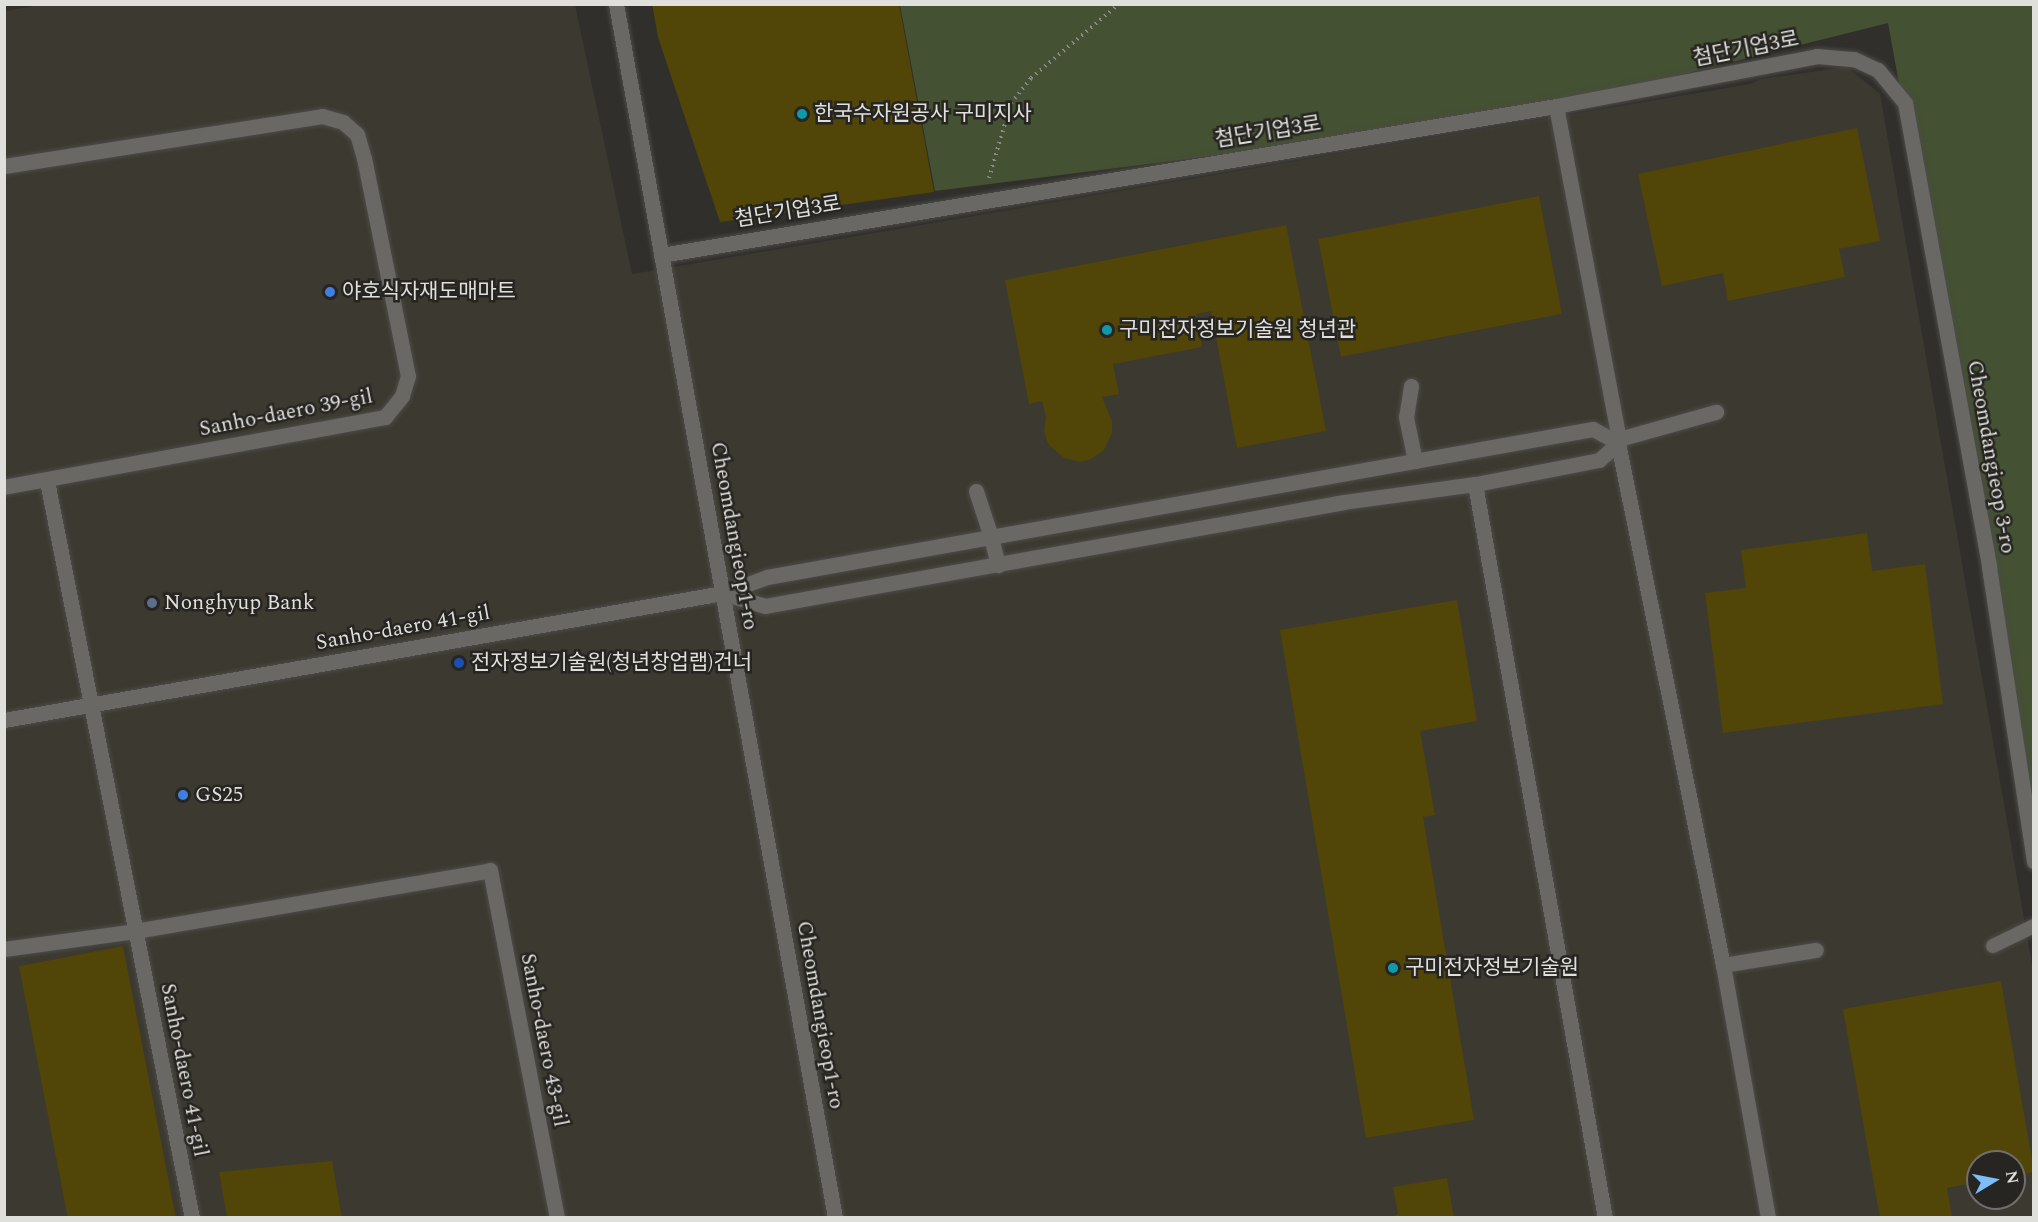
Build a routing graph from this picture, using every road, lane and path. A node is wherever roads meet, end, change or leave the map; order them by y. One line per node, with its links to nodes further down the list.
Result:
1 (616, 4): 6 (street, Cheomdangieop1-ro)
2 (1119, 4): 5 (path)
3 (1556, 106): 5 (street, 첨단기업3로); 9 (street); 20 (street, Cheomdangieop 3-ro)
4 (4, 166): 11 (street, Sanho-daero 39-gil)
5 (981, 201): 6 (street, 첨단기업3로)
6 (662, 255): 17 (street, Cheomdangieop1-ro)
7 (1411, 386): 10 (street)
8 (1716, 412): 9 (street)
9 (1618, 441): 10 (street, Sanho-daero 41-gil); 12 (street); 26 (street)
10 (1415, 461): 15 (street, Sanho-daero 41-gil)
11 (47, 481): 13 (street, Sanho-daero 39-gil); 18 (street)
12 (1475, 484): 16 (street); 30 (street)
13 (4, 487)
14 (976, 491): 15 (street)
15 (992, 537): 16 (street); 17 (street, Sanho-daero 41-gil)
16 (998, 565): 17 (street)
17 (723, 593): 18 (street, Sanho-daero 41-gil); 29 (street, Cheomdangieop1-ro)
18 (91, 705): 19 (street, Sanho-daero 41-gil); 22 (street, Sanho-daero 41-gil)
19 (4, 720)
20 (2034, 862)
21 (2034, 926): 23 (lane)
22 (135, 931): 24 (street); 27 (street, Sanho-daero 41-gil); 28 (street, Sanho-daero 43-gil)
23 (1993, 946)
24 (4, 949)
25 (1816, 950): 26 (street)
26 (1723, 965): 31 (street)
27 (192, 1218)
28 (557, 1218)
29 (835, 1218)
30 (1605, 1218)
31 (1768, 1218)

